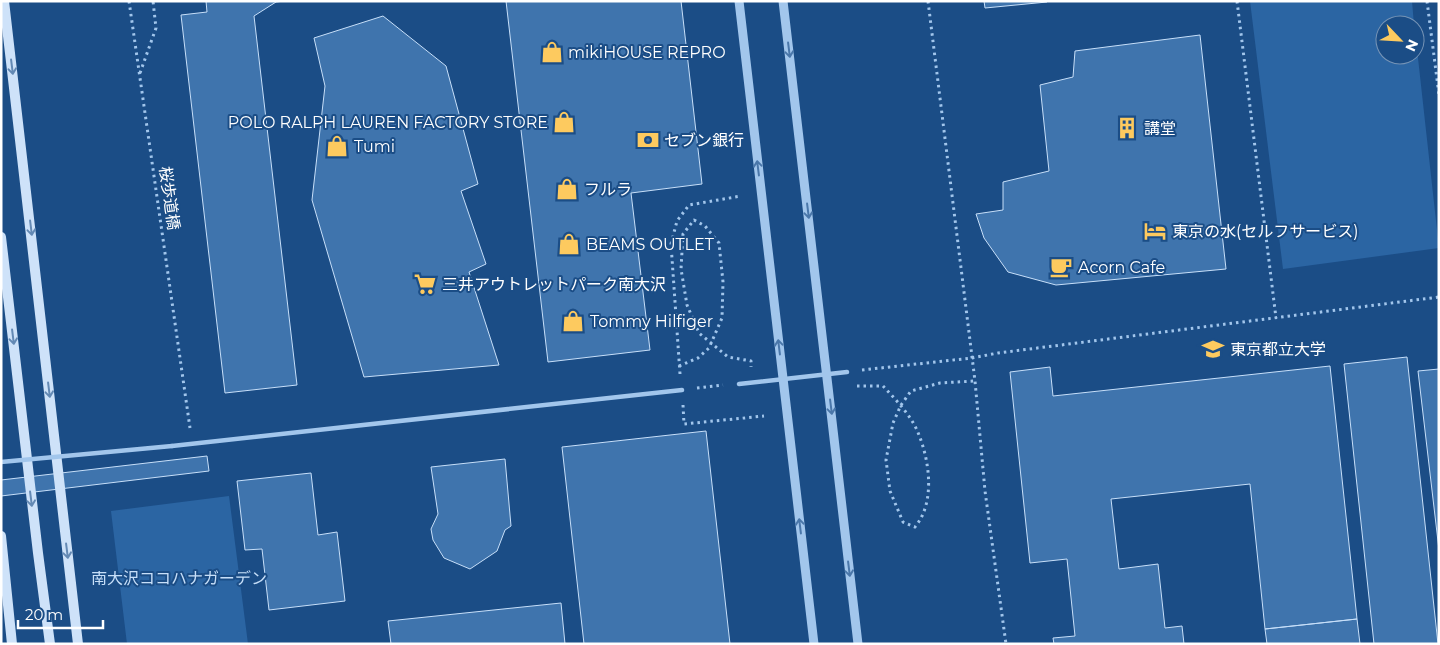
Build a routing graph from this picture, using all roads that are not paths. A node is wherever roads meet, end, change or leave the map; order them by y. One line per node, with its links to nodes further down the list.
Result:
1 (4, 1): 12 (main road, one-way to 12)
2 (739, 1): 13 (street, one-way to 2)
3 (783, 1): 14 (street, one-way to 14)
4 (1, 237): 11 (main road, one-way to 11)
5 (847, 372): 6 (street, bridge)
6 (739, 384)
7 (682, 390): 8 (street, bridge)
8 (1, 462)
9 (1, 536): 10 (main road)
10 (12, 644)
11 (50, 644)
12 (78, 644)
13 (814, 644)
14 (858, 644)

